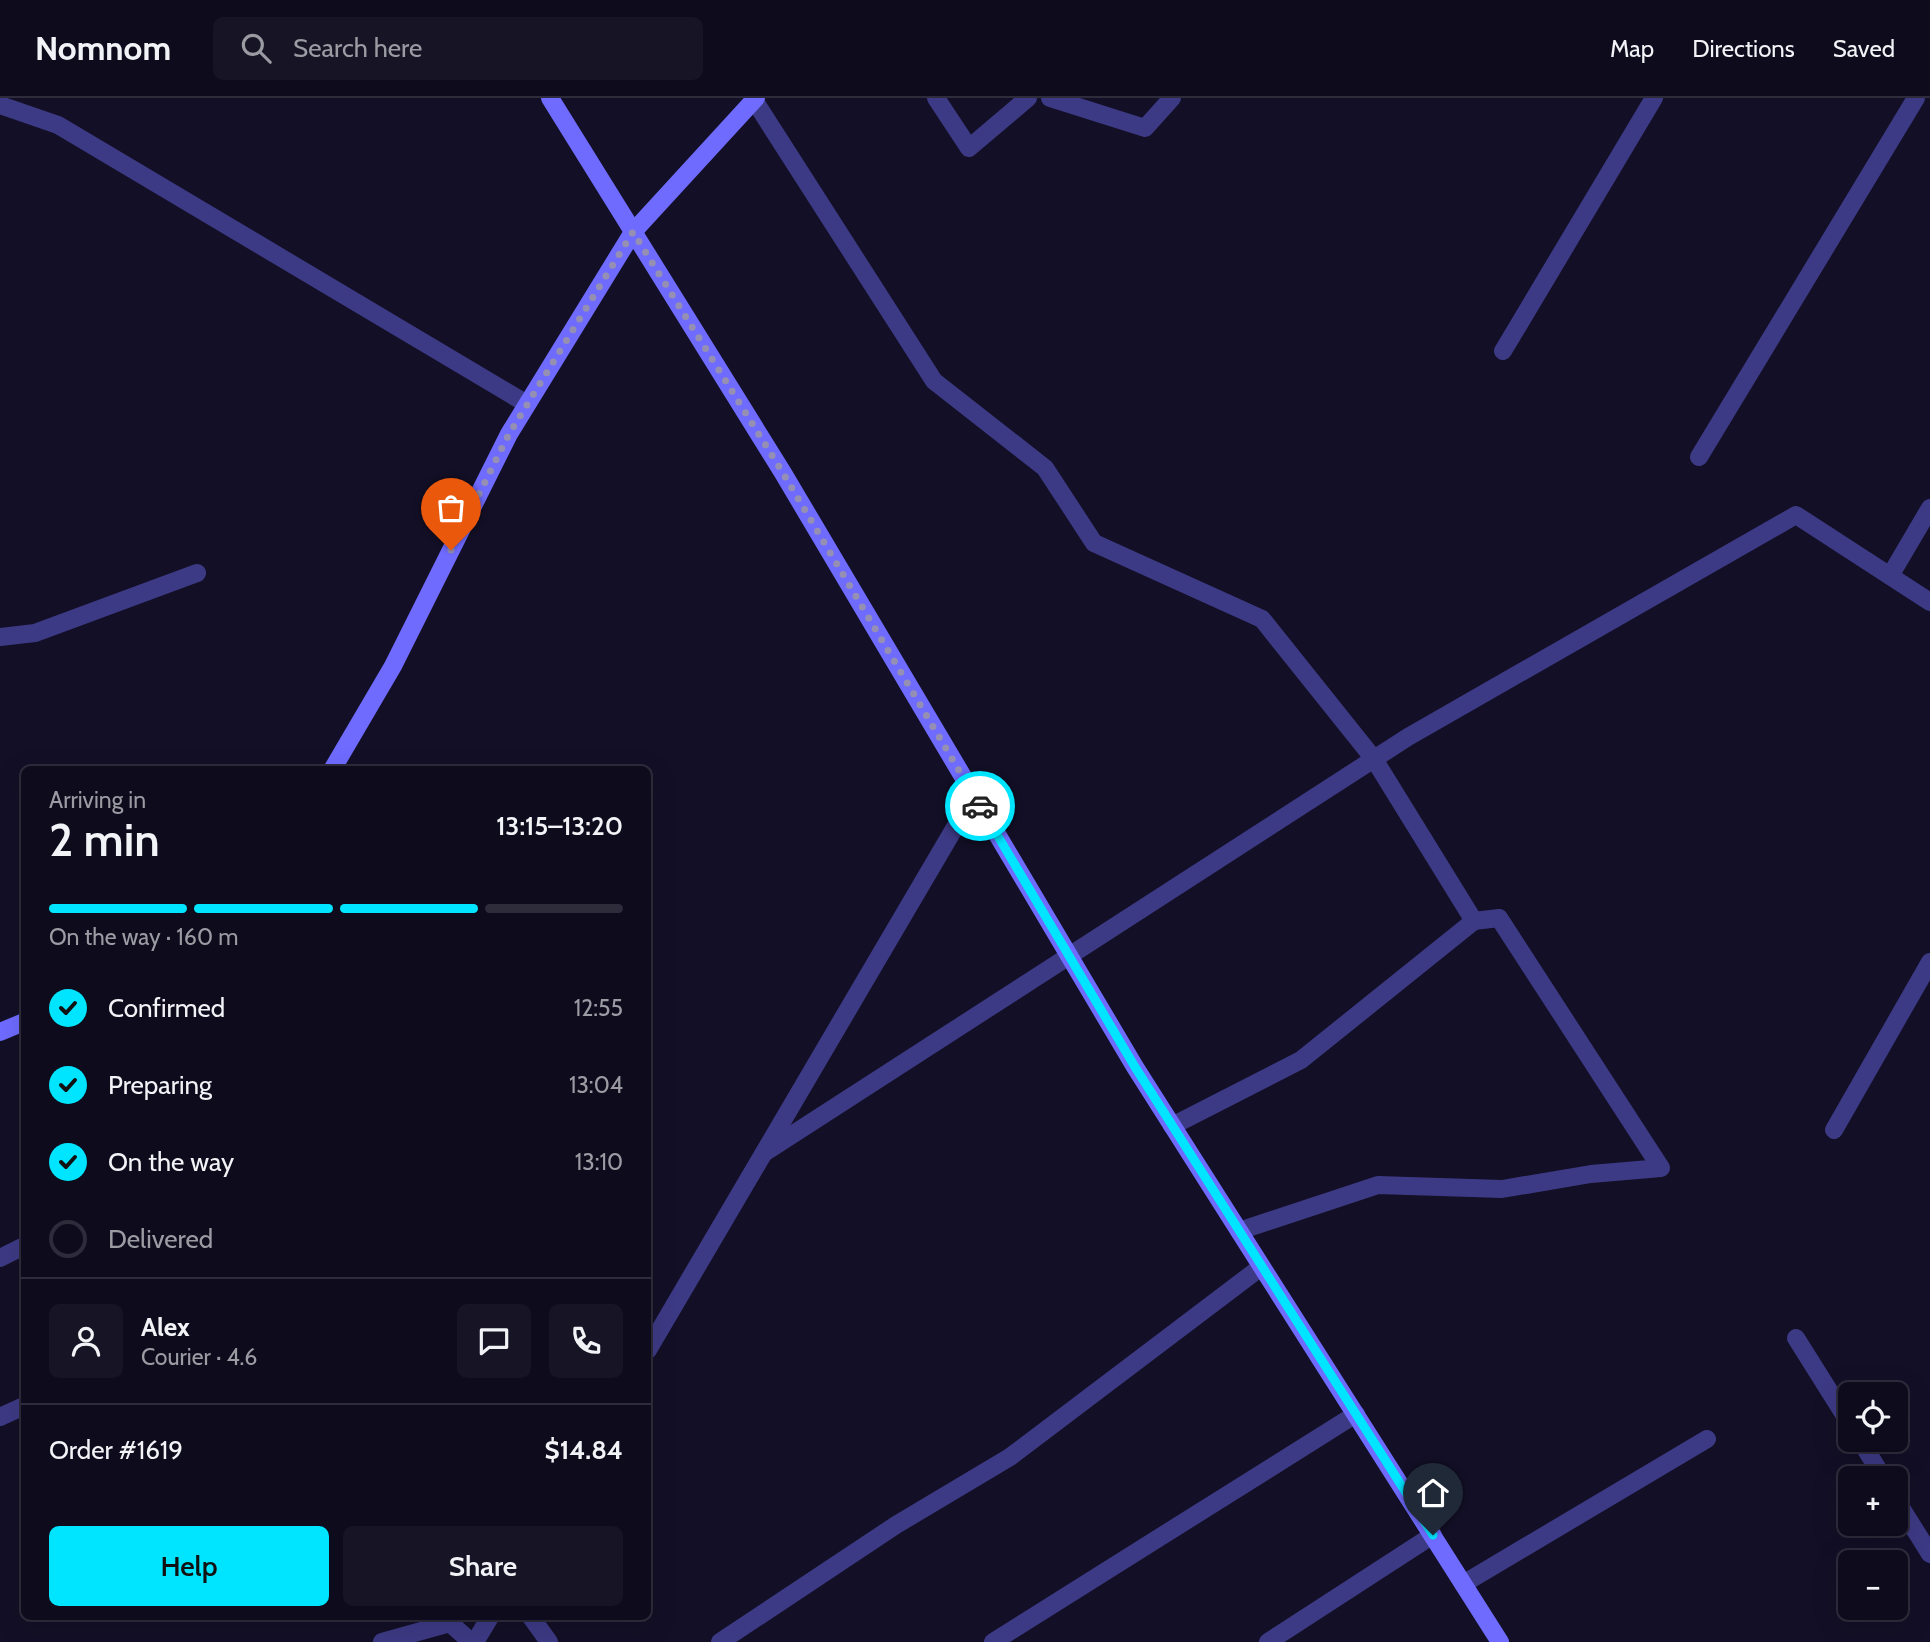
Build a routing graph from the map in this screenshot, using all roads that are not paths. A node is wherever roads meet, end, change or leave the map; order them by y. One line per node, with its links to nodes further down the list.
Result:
1 (550, 98): 10 (street)
2 (936, 98): 3 (street)
3 (1028, 98)
4 (1051, 98): 5 (street)
5 (1172, 98)
6 (1654, 98): 11 (street)
7 (1916, 98): 13 (street)
8 (755, 99): 10 (street); 19 (street)
9 (0, 105): 12 (street)
10 (633, 232): 12 (street); 21 (street)
11 (1503, 351)
12 (527, 404): 20 (street)
13 (1699, 457)
14 (1930, 508): 16 (street)
15 (197, 573): 18 (street)
16 (1890, 576): 17 (street); 19 (street)
17 (1930, 602)
18 (0, 637)
19 (1374, 759): 22 (street); 23 (street)
20 (334, 766)
21 (974, 795): 23 (street); 29 (street)
22 (1474, 921): 27 (street); 30 (street)
23 (1069, 956): 27 (street); 29 (street)
24 (1930, 962): 28 (street)
25 (21, 1023): 26 (street)
26 (0, 1032)
27 (1172, 1126): 30 (street)
28 (1834, 1130)
29 (764, 1153): 35 (street)
30 (1239, 1231): 33 (street)
31 (21, 1248): 32 (street)
32 (0, 1258)
33 (1261, 1266): 38 (street); 50 (street)
34 (1797, 1338): 36 (street)
35 (651, 1345)
36 (1838, 1405)
37 (21, 1407): 39 (street)
38 (1356, 1415): 42 (street); 51 (street)
39 (0, 1417)
40 (1707, 1439): 44 (street)
41 (1908, 1519): 43 (street)
42 (1433, 1535): 44 (street); 52 (street)
43 (1930, 1554)
44 (1464, 1584): 53 (street)
45 (488, 1620): 48 (street)
46 (533, 1620): 49 (street)
47 (382, 1642): 48 (street)
48 (473, 1642)
49 (549, 1642)
50 (720, 1642)
51 (993, 1642)
52 (1268, 1642)
53 (1500, 1642)

